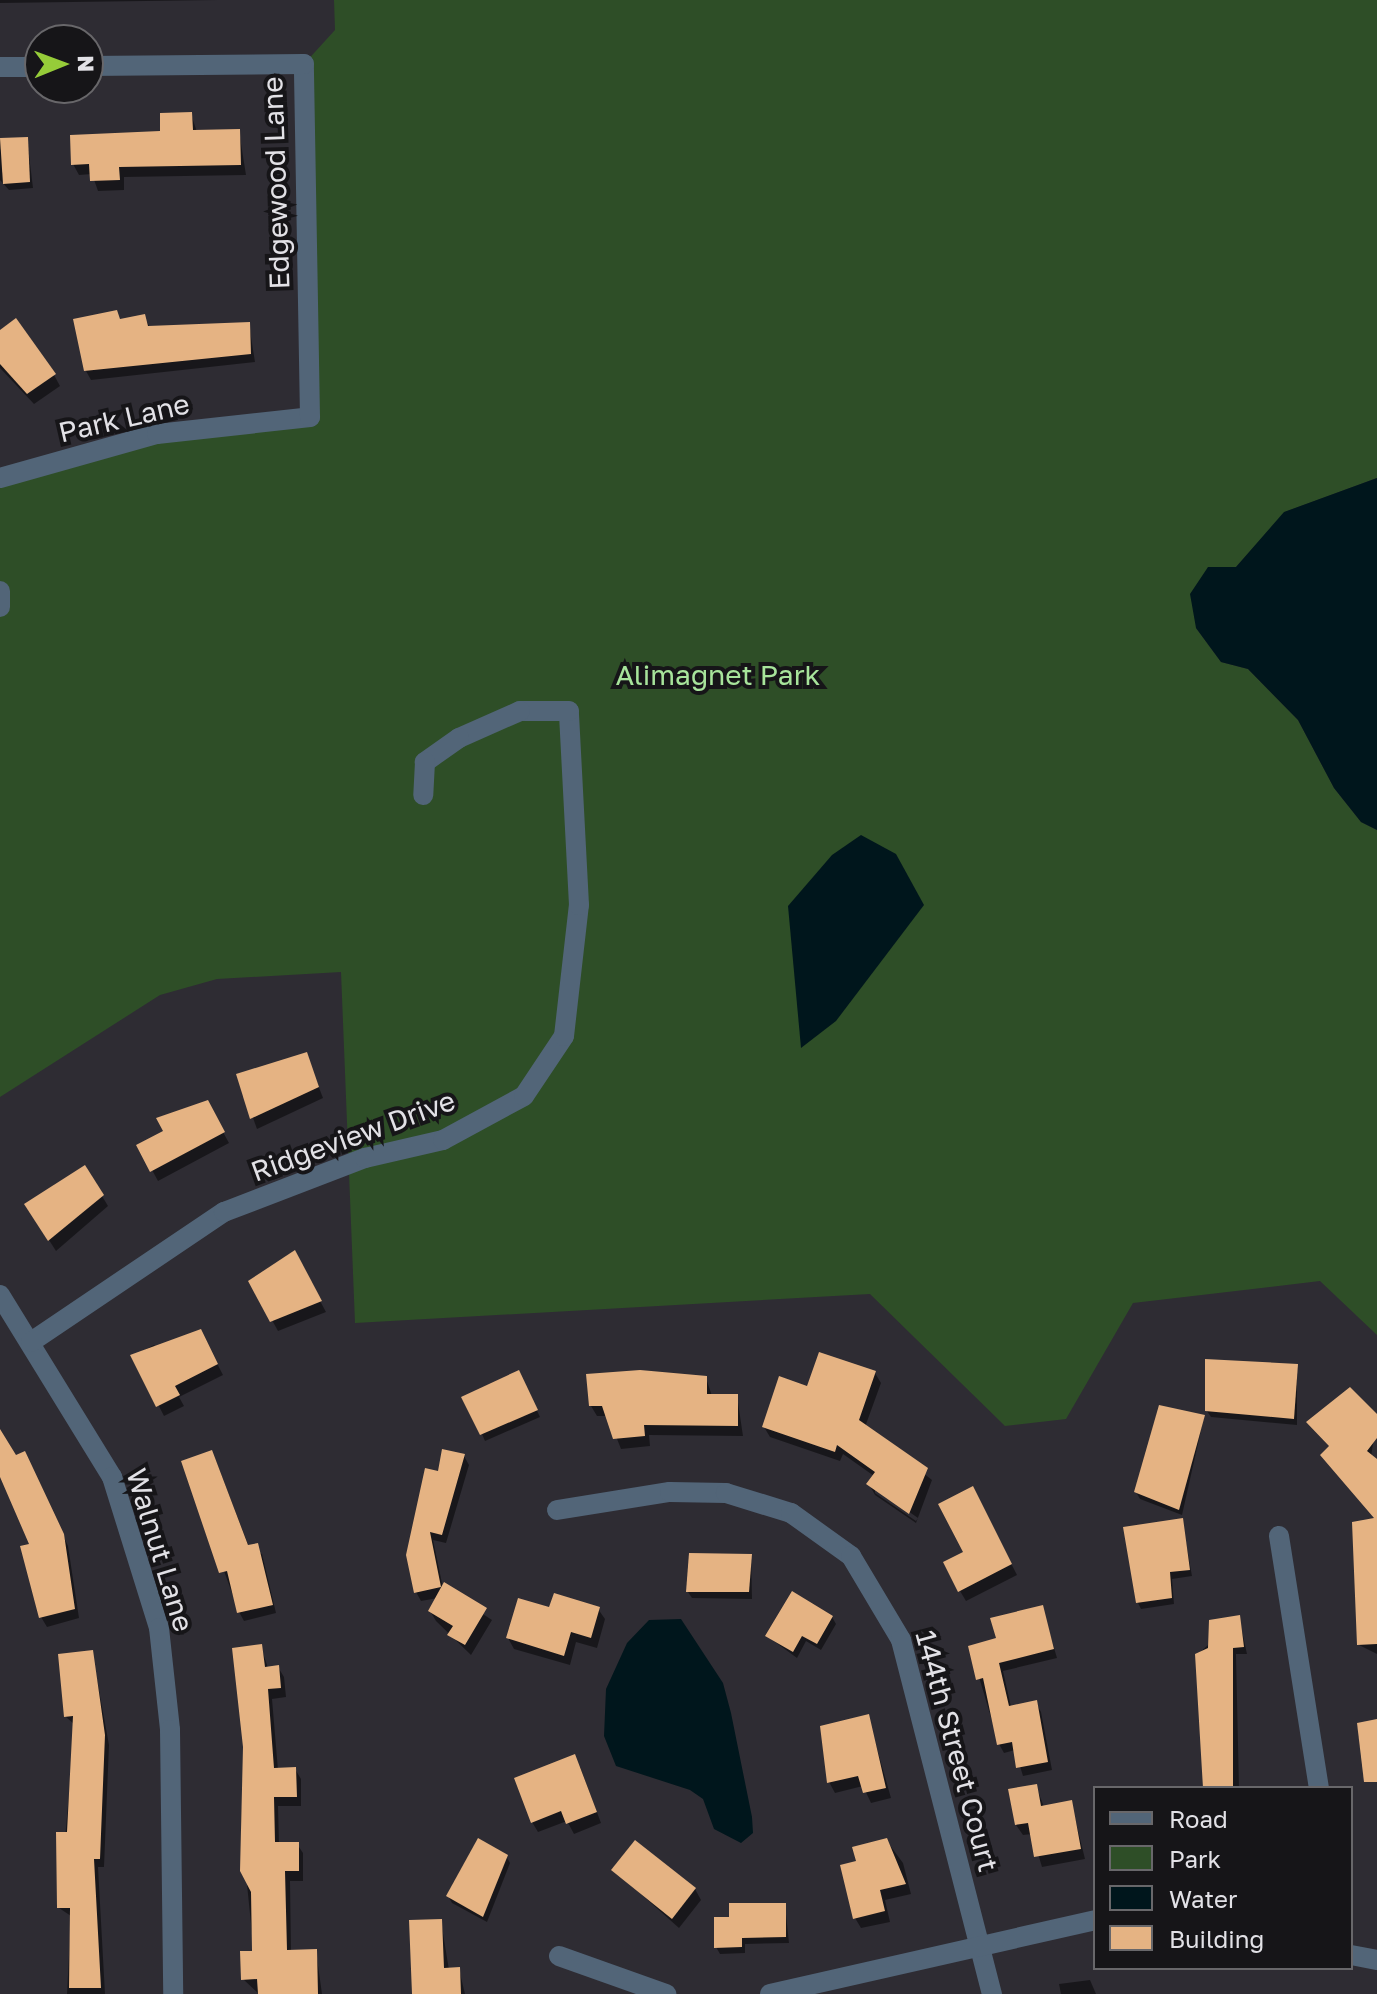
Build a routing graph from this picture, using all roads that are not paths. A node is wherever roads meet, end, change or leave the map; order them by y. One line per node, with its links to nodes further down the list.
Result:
1 (104, 66): 4 (street, Edgewood Lane)
2 (0, 67): 3 (street)
3 (24, 67)
4 (310, 417): 5 (street, Park Lane)
5 (0, 478)
6 (0, 591): 7 (street)
7 (0, 607)
8 (423, 795): 10 (street, Ridgeview Drive)
9 (0, 1295): 10 (street, Walnut Lane)
10 (31, 1342): 19 (street, Walnut Lane)
11 (557, 1510): 15 (street, 144th Street Court)
12 (1279, 1536): 13 (street)
13 (1319, 1786)
14 (1093, 1920): 15 (street)
15 (980, 1943): 21 (street); 22 (street, 144th Street Court)
16 (1353, 1955): 18 (street)
17 (559, 1956): 20 (street)
18 (1377, 1960)
19 (173, 1994)
20 (666, 1994)
21 (770, 1994)
22 (992, 1994)

